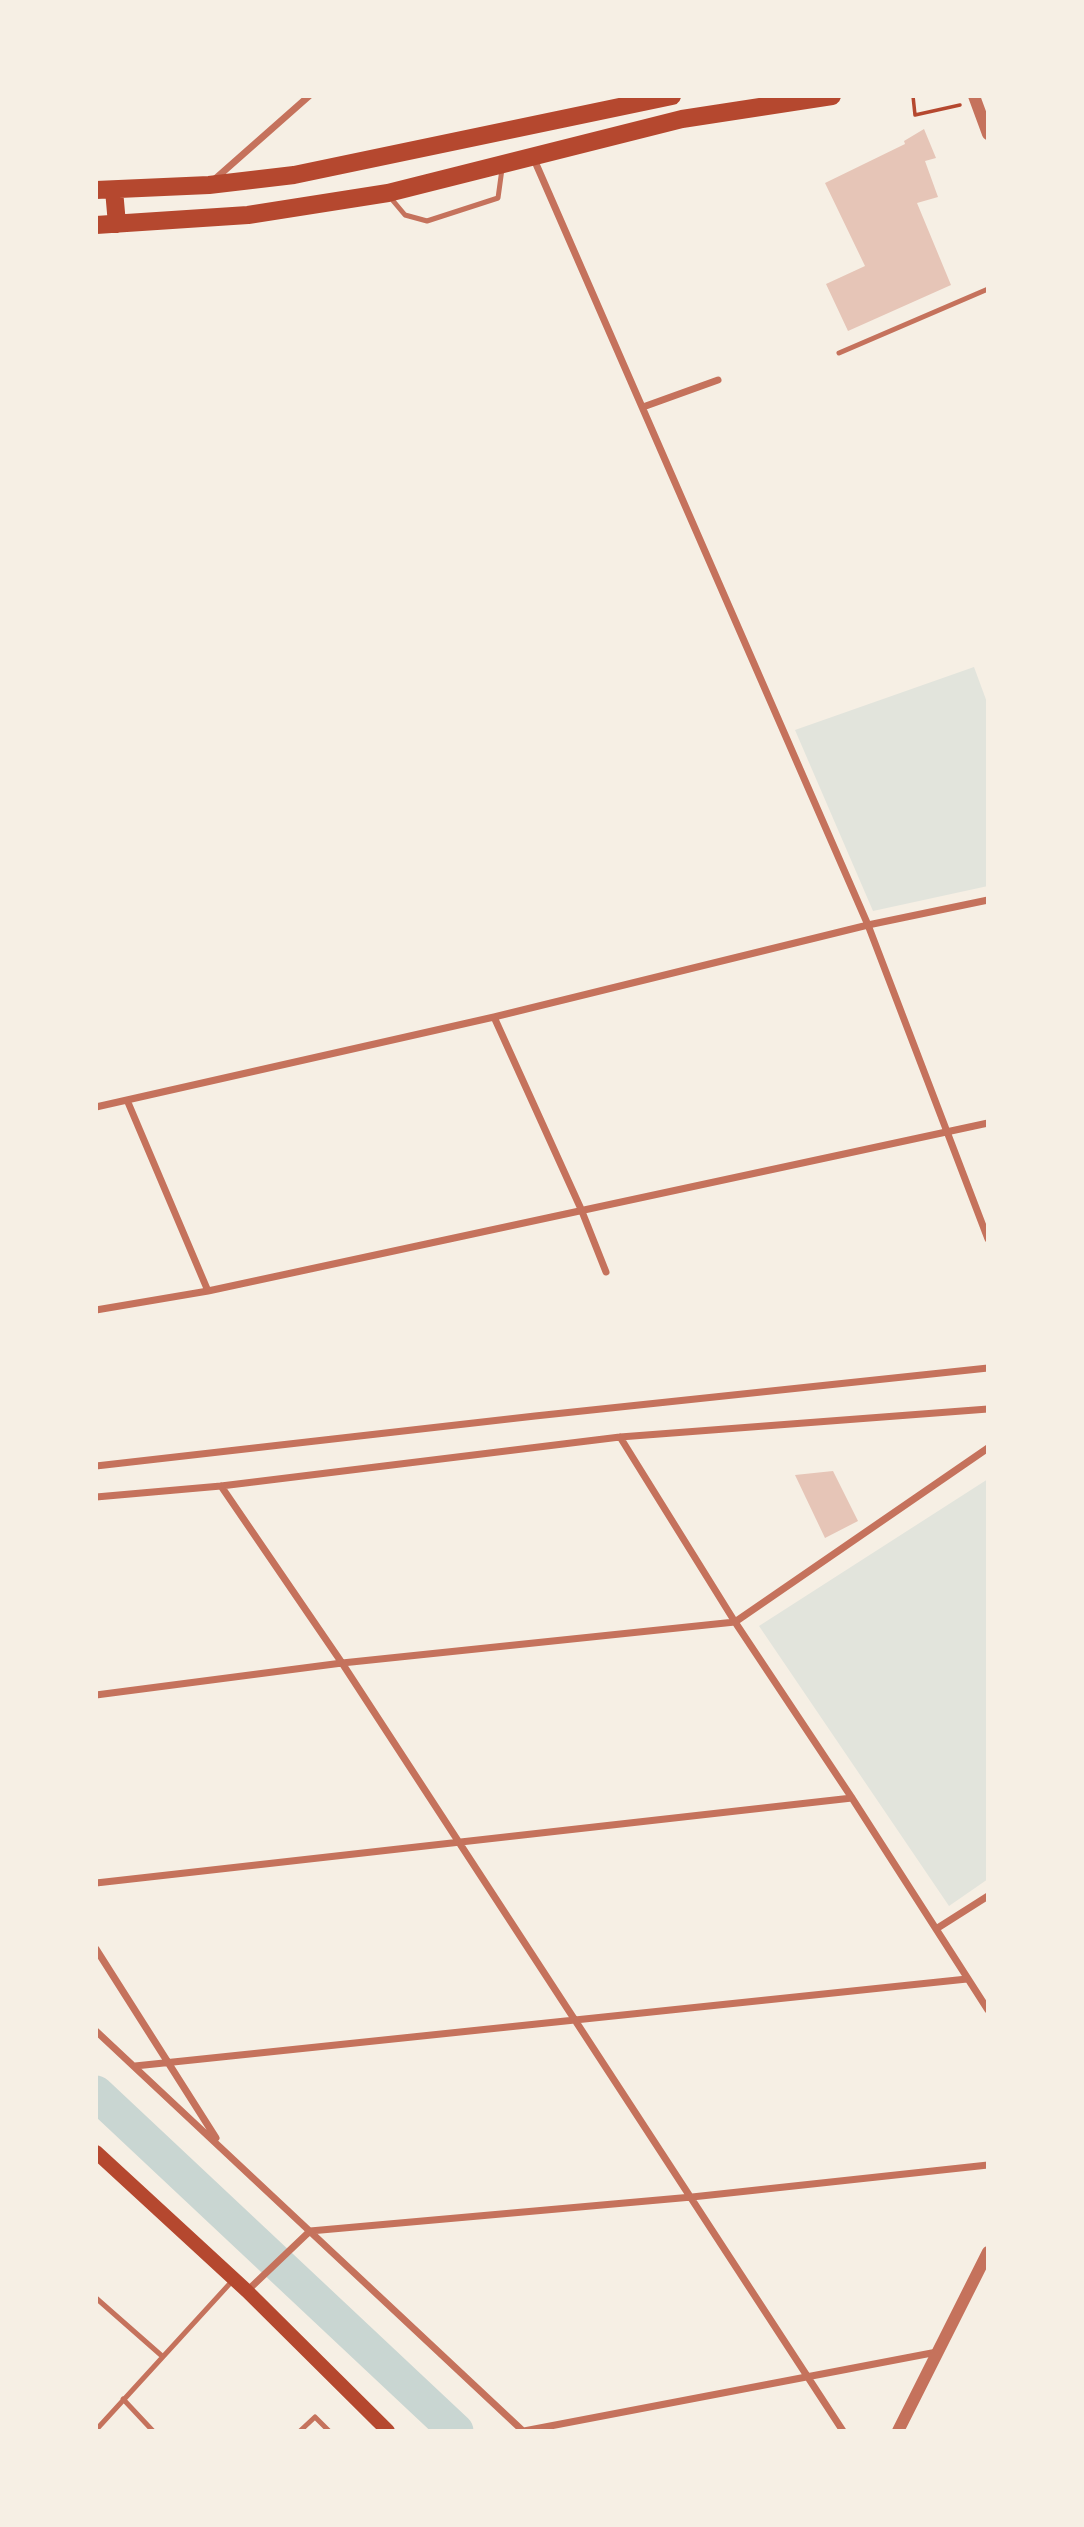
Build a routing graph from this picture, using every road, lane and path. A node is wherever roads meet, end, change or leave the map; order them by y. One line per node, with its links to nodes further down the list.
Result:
1 (672, 96): 9 (main road)
2 (832, 96): 7 (main road)
3 (913, 96): 5 (path)
4 (308, 97): 9 (street)
5 (969, 100): 6 (street)
6 (988, 134)
7 (533, 157): 8 (main road); 17 (street)
8 (503, 164): 11 (main road); 11 (lane)
9 (209, 185): 10 (main road)
10 (105, 190): 12 (main road)
11 (388, 193): 12 (main road)
12 (117, 224): 13 (main road)
13 (96, 225)
14 (988, 289): 15 (lane)
15 (839, 354)
16 (718, 380): 17 (street)
17 (643, 407): 19 (street)
18 (988, 900): 19 (street)
19 (868, 925): 20 (street); 24 (street)
20 (495, 1017): 21 (street); 25 (street)
21 (127, 1100): 22 (street); 28 (street)
22 (96, 1107)
23 (988, 1123): 24 (street)
24 (947, 1133): 25 (street); 26 (street)
25 (581, 1209): 27 (street); 28 (street)
26 (988, 1239)
27 (606, 1272)
28 (208, 1291): 29 (street)
29 (96, 1310)
30 (988, 1368): 34 (street)
31 (988, 1409): 32 (street)
32 (620, 1437): 35 (street); 37 (street)
33 (988, 1448): 37 (street)
34 (96, 1466)
35 (221, 1486): 36 (street); 38 (street)
36 (96, 1497)
37 (735, 1622): 38 (street); 40 (street)
38 (342, 1663): 39 (street); 41 (street)
39 (96, 1695)
40 (852, 1798): 41 (street); 44 (street)
41 (459, 1842): 42 (street); 48 (street)
42 (96, 1883)
43 (988, 1896): 44 (street)
44 (936, 1929): 46 (street)
45 (96, 1949): 50 (street)
46 (967, 1979): 47 (street); 48 (street)
47 (988, 2010)
48 (575, 2021): 50 (street); 55 (street)
49 (96, 2031): 51 (street)
50 (168, 2063): 51 (street); 52 (street)
51 (135, 2066): 52 (street)
52 (223, 2148): 56 (street)
53 (96, 2152): 58 (main road)
54 (988, 2165): 55 (street)
55 (692, 2197): 56 (street); 63 (street)
56 (310, 2231): 59 (street); 70 (street)
57 (987, 2256): 61 (street)
58 (234, 2279): 59 (main road); 62 (lane)
59 (252, 2286): 69 (main road)
60 (96, 2298): 62 (lane)
61 (937, 2352): 63 (street); 72 (street)
62 (162, 2356): 64 (lane)
63 (808, 2375): 70 (street); 71 (street)
64 (123, 2399): 65 (lane); 66 (lane)
65 (96, 2430)
66 (153, 2431)
67 (300, 2431): 68 (lane)
68 (329, 2431)
69 (388, 2431)
70 (523, 2431)
71 (843, 2431)
72 (898, 2431)

